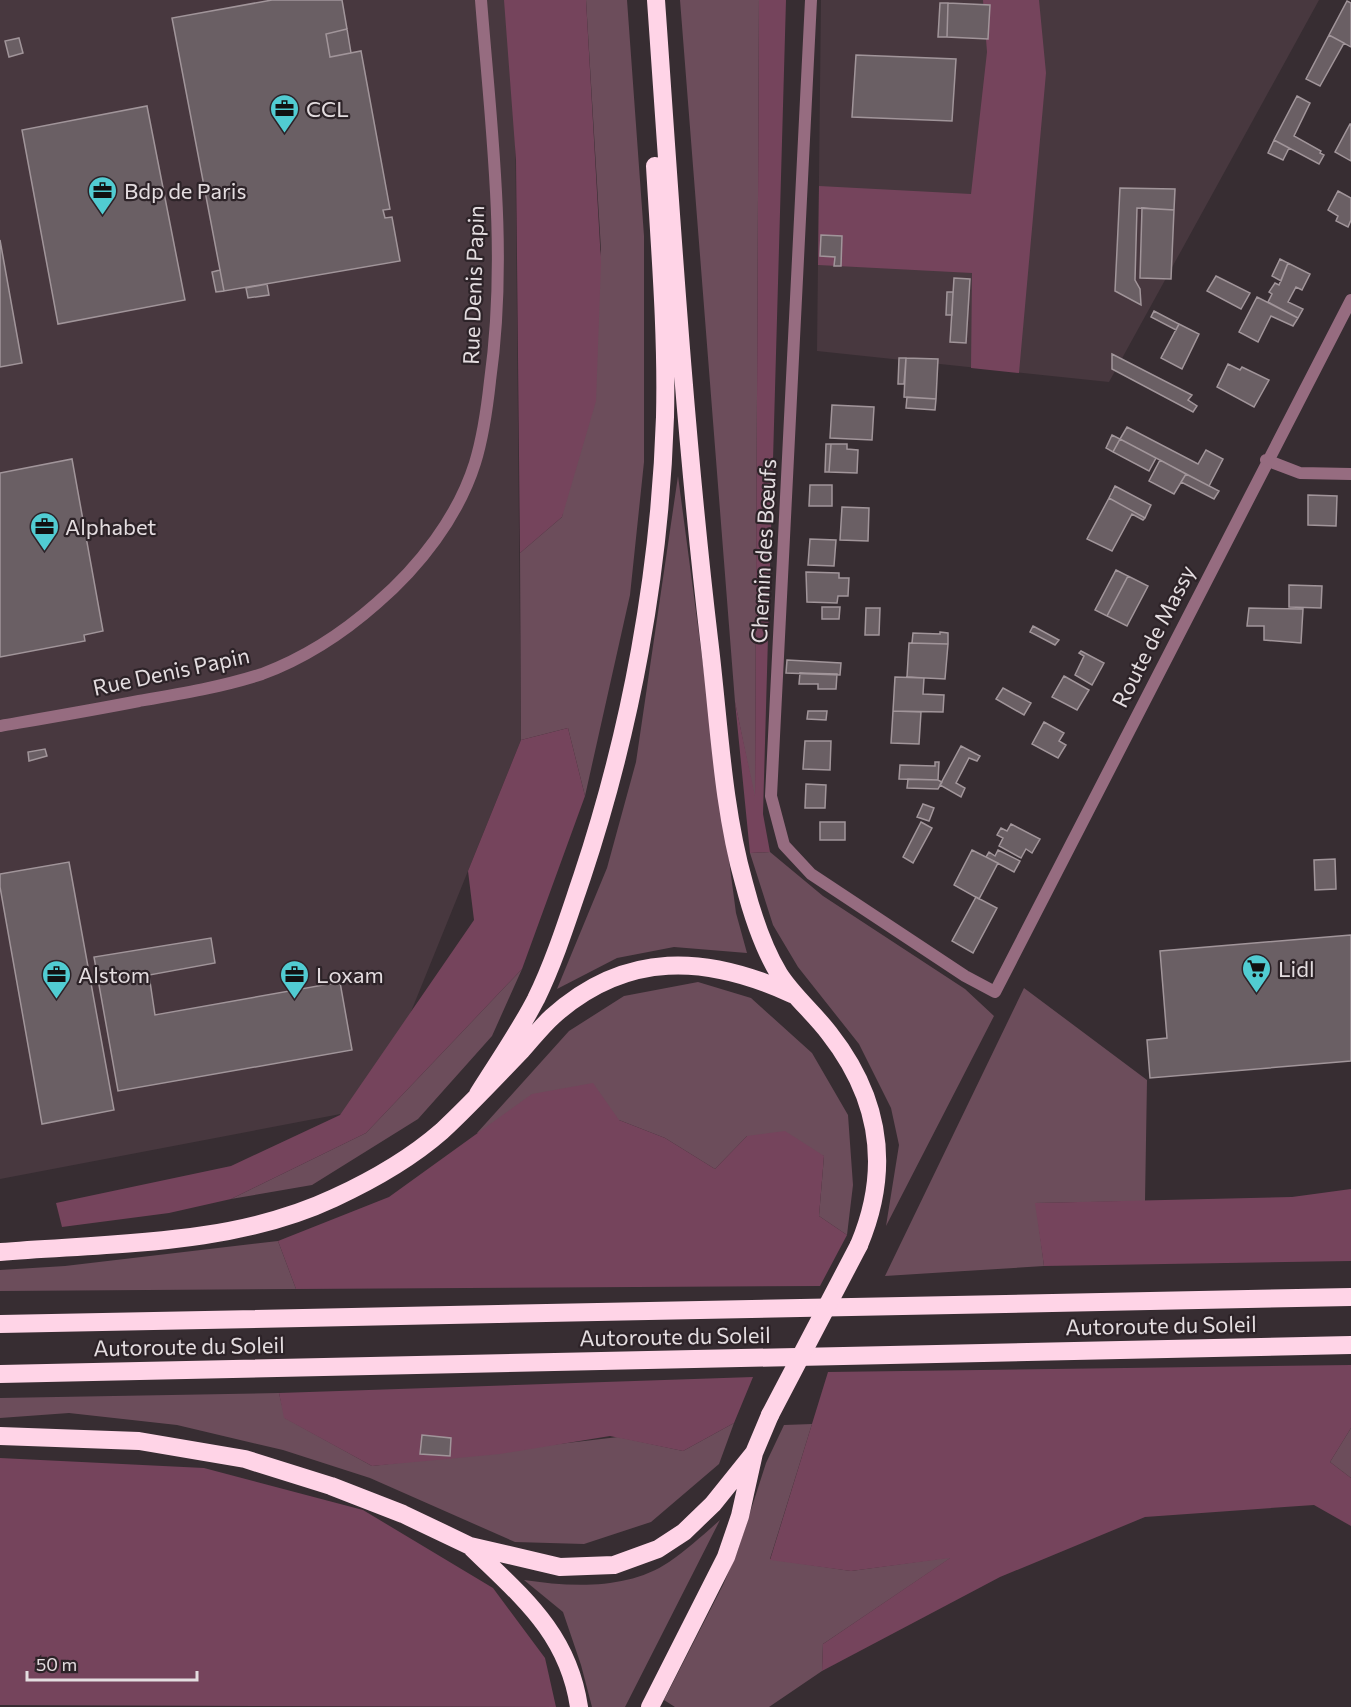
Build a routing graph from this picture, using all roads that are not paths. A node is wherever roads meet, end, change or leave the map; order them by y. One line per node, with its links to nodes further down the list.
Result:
1 (481, 0): 8 (street, Rue Denis Papin)
2 (644, 0): 11 (highway)
3 (656, 0): 10 (highway)
4 (811, 0): 9 (street, Chemin des Bœufs)
5 (1351, 300): 6 (street, Route de Massy)
6 (1266, 460): 7 (street); 9 (street, Route de Massy)
7 (1351, 474)
8 (0, 726)
9 (994, 992)
10 (792, 994): 11 (highway); 18 (highway, bridge)
11 (478, 1094): 12 (highway)
12 (0, 1252)
13 (1351, 1298): 14 (highway, Autoroute du Soleil)
14 (0, 1324)
15 (1351, 1345): 16 (highway, Autoroute du Soleil)
16 (0, 1374)
17 (0, 1436): 19 (highway)
18 (754, 1453): 19 (highway); 21 (highway)
19 (470, 1546): 20 (highway)
20 (579, 1707)
21 (650, 1707)

